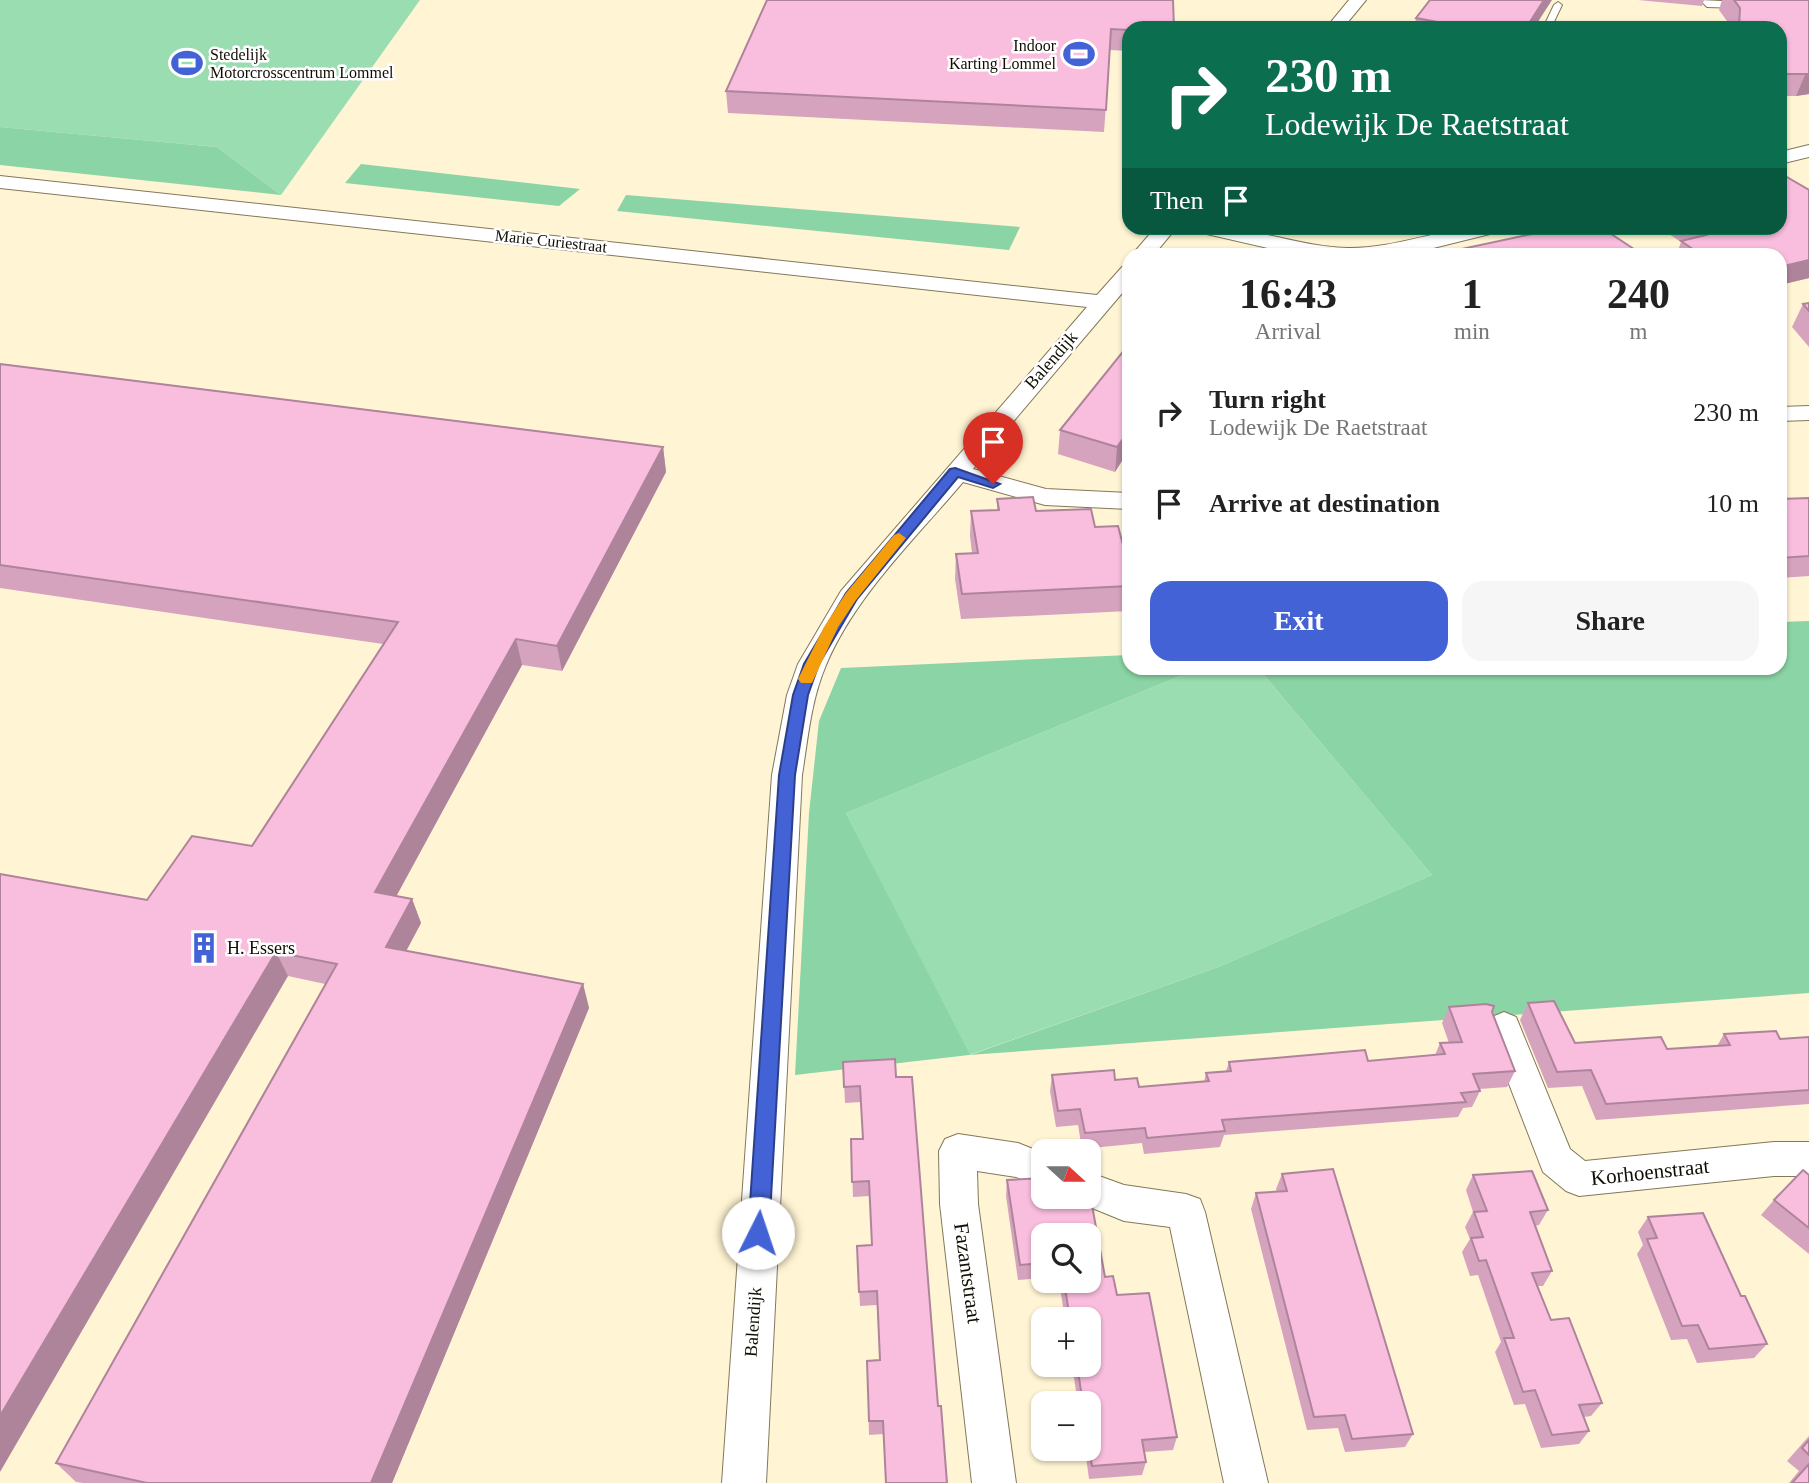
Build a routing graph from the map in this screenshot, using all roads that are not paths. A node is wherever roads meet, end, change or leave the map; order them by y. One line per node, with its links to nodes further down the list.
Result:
1 (1358, 0): 5 (street)
2 (1703, 0): 4 (lane)
3 (1558, 5): 6 (lane)
4 (1758, 5)
5 (1340, 21)
6 (1550, 21)
7 (1809, 151): 8 (street)
8 (1787, 156)
9 (0, 182): 15 (street, Marie Curiestraat)
10 (1239, 235): 12 (street)
11 (1461, 235): 13 (street)
12 (1304, 248)
13 (1404, 248)
14 (1122, 279): 15 (street, Balendijk)
15 (1102, 302): 18 (street, Balendijk)
16 (1809, 413): 17 (street)
17 (1787, 414)
18 (955, 472): 19 (street); 24 (street, Balendijk)
19 (1122, 501)
20 (1504, 1027): 21 (street, Korhoenstraat)
21 (1809, 1159)
22 (1031, 1165): 25 (street, Fazantstraat)
23 (1101, 1194): 26 (street)
24 (744, 1483)
25 (994, 1483)
26 (1246, 1483)

